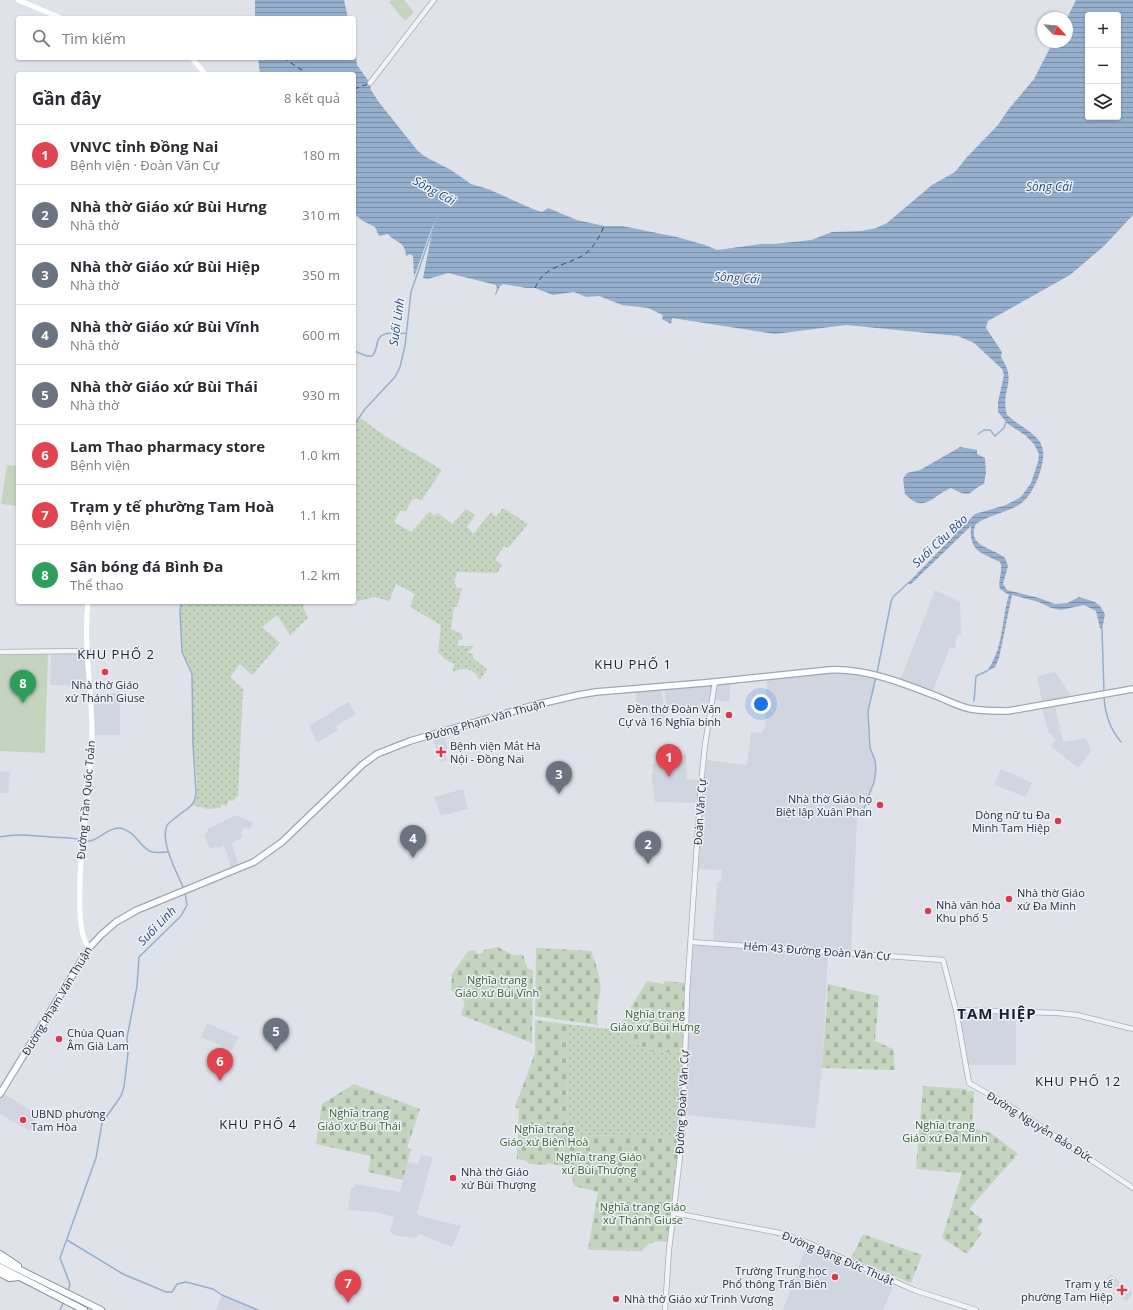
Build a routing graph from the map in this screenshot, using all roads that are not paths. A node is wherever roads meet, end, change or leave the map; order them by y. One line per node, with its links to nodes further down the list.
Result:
1 (18, 0): 3 (main road)
2 (434, 0): 6 (street)
3 (56, 16)
4 (194, 60): 5 (main road)
5 (203, 72)
6 (370, 83)
7 (88, 604): 8 (main road, Đường Trần Quốc Toản)
8 (88, 651): 9 (street); 13 (main road, Đường Trần Quốc Toản)
9 (0, 652)
10 (715, 682): 11 (main road, Đường Phạm Văn Thuận); 12 (street, Đoàn Văn Cự); 13 (main road, Đường Phạm Văn Thuận)
11 (1133, 689)
12 (691, 942): 14 (street, Hẻm 43 Đường Đoàn Văn Cự); 19 (street, Đường Đoàn Văn Cự)
13 (89, 948): 17 (main road, Đường Phạm Văn Thuận)
14 (943, 960): 15 (street, Đường Nguyễn Bảo Đức)
15 (956, 1010): 16 (street); 18 (street, Đường Nguyễn Bảo Đức)
16 (1133, 1030)
17 (0, 1094)
18 (1133, 1188)
19 (674, 1213): 27 (street, Đường Đoàn Văn Cự); 28 (street, Đường Đặng Đức Thuật)
20 (0, 1254): 24 (highway)
21 (0, 1260): 24 (highway)
22 (0, 1267): 24 (highway)
23 (0, 1273): 24 (highway)
24 (20, 1274): 25 (highway); 26 (highway)
25 (84, 1310)
26 (101, 1310)
27 (665, 1310)
28 (976, 1310)

